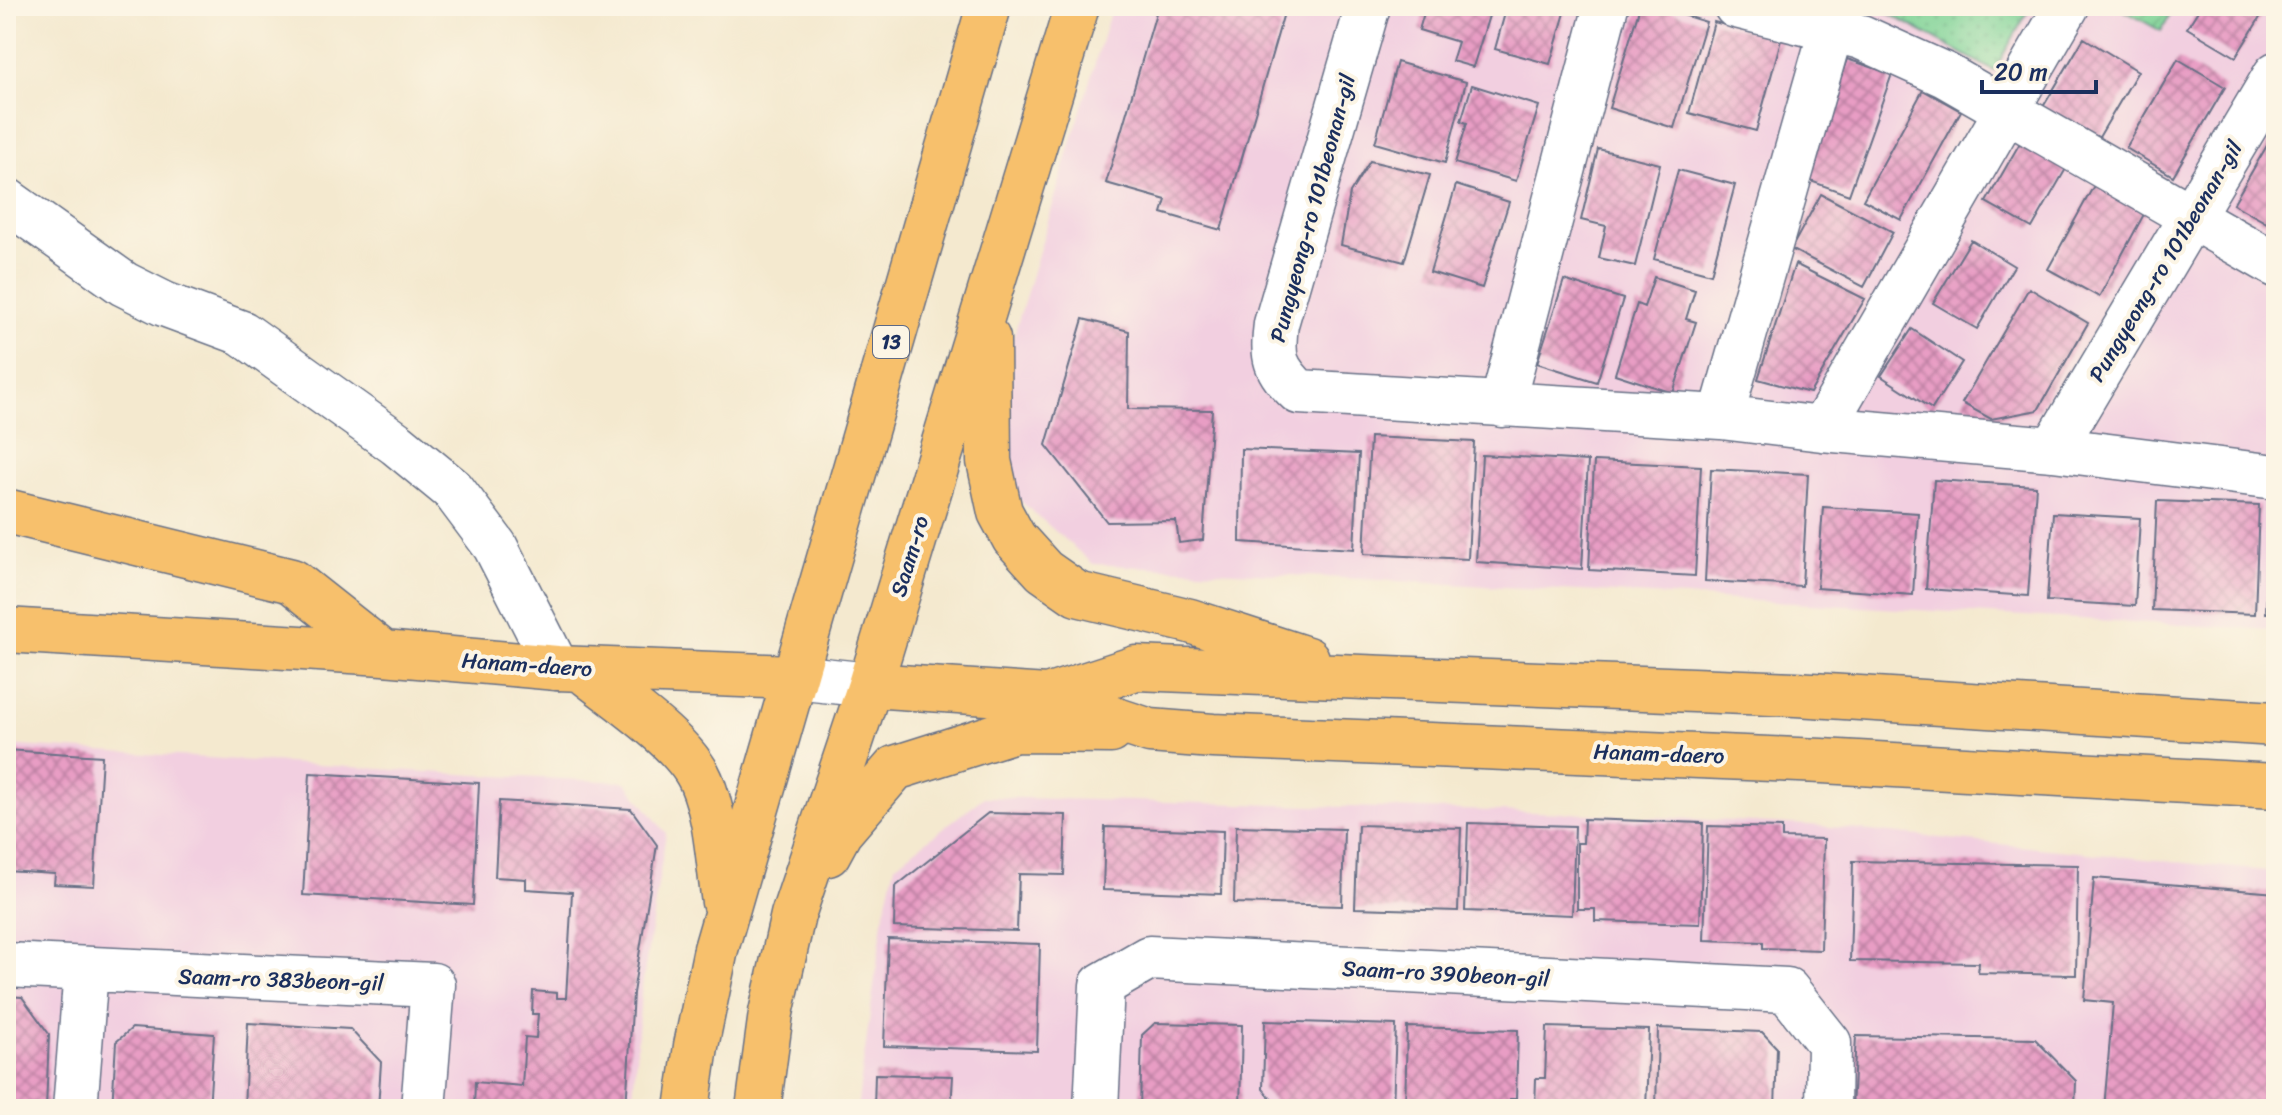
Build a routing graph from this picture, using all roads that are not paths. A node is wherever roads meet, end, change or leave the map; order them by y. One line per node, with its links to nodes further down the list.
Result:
1 (989, 6): 24 (main road, 13)
2 (1077, 6): 13 (main road, Saam-ro)
3 (1368, 6): 14 (street, Pungyeong-ro 101beonan-gil)
4 (1606, 6): 14 (street)
5 (1736, 6): 7 (street)
6 (2067, 6): 9 (street)
7 (1835, 19): 9 (street); 15 (street)
8 (2276, 74): 11 (street, Pungyeong-ro 101beonan-gil)
9 (2006, 111): 11 (street); 16 (street)
10 (6, 200): 22 (street)
11 (2192, 217): 12 (street); 17 (street, Pungyeong-ro 101beonan-gil)
12 (2276, 265)
13 (988, 297): 23 (main road); 25 (main road, Saam-ro)
14 (1502, 405): 15 (street, Pungyeong-ro 101beonan-gil)
15 (1721, 417): 16 (street, Pungyeong-ro 101beonan-gil)
16 (1822, 429): 17 (street, Pungyeong-ro 101beonan-gil)
17 (2053, 449): 18 (street, Pungyeong-ro 101beonan-gil)
18 (2276, 477)
19 (6, 511): 21 (main road)
20 (6, 630): 21 (main road, Hanam-daero)
21 (383, 653): 22 (main road, Hanam-daero)
22 (569, 668): 24 (main road, Hanam-daero); 30 (main road)
23 (1356, 676): 26 (main road, Hanam-daero); 27 (main road, Hanam-daero)
24 (794, 677): 25 (street, Hanam-daero); 30 (main road, 13)
25 (870, 685): 26 (main road, Hanam-daero); 31 (main road, Saam-ro)
26 (1047, 697): 28 (main road, Hanam-daero)
27 (2276, 724)
28 (1150, 731): 29 (main road, Hanam-daero); 31 (main road)
29 (2276, 786)
30 (725, 915): 36 (main road, 13)
31 (793, 915): 37 (main road, Saam-ro)
32 (6, 965): 33 (street, Saam-ro 383beon-gil)
33 (86, 970): 34 (street); 35 (street, Saam-ro 383beon-gil)
34 (75, 1109)
35 (423, 1109)
36 (687, 1109)
37 (758, 1109)
38 (1096, 1109): 39 (street, Saam-ro 390beon-gil)
39 (1828, 1109)

